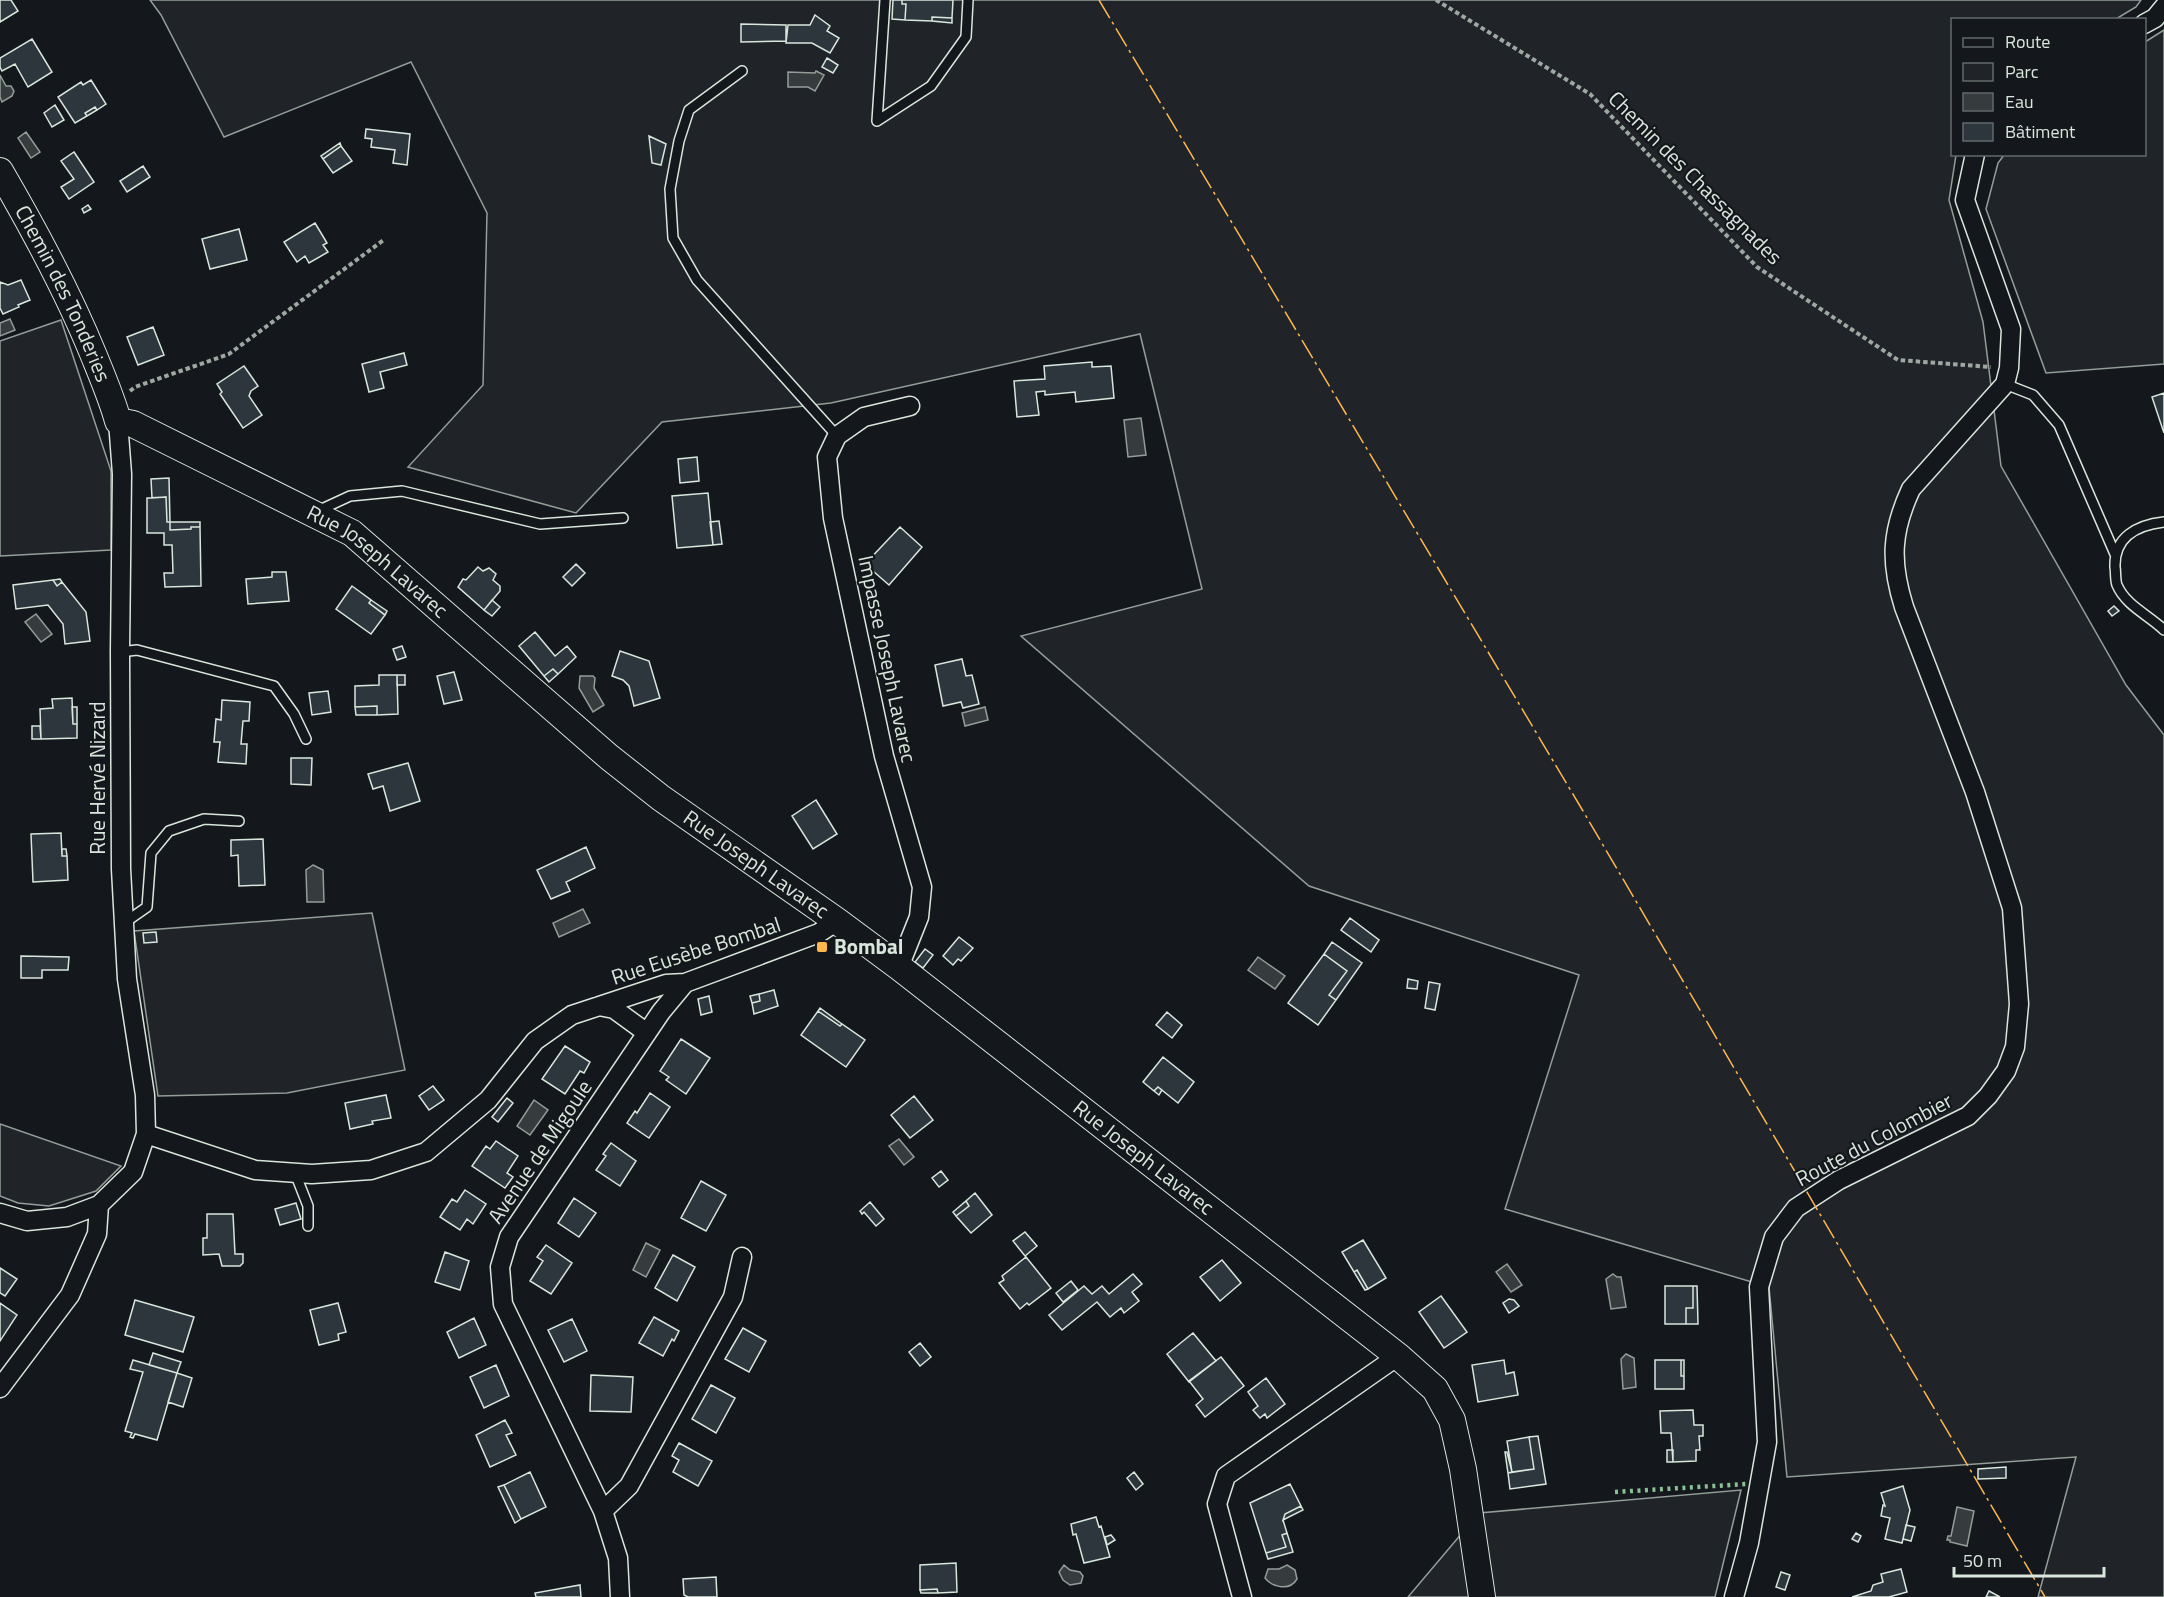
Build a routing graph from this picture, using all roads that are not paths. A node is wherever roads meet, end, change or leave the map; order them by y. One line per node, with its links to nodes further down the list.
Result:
1 (885, 0): 2 (lane)
2 (968, 0)
3 (2164, 7): 4 (street)
4 (2146, 23)
5 (742, 71): 11 (lane)
6 (1975, 156): 8 (street)
7 (0, 171): 10 (street, Chemin des Tonderies)
8 (2007, 376): 15 (lane); 38 (street, Route du Colombier)
9 (910, 405): 11 (street)
10 (115, 412): 12 (street, Rue Joseph Lavarec); 17 (street, Rue Hervé Nizard)
11 (837, 436): 22 (street, Impasse Joseph Lavarec)
12 (320, 516): 13 (lane); 20 (street, Rue Joseph Lavarec)
13 (623, 518)
14 (2164, 522): 15 (lane)
15 (2115, 554): 16 (lane)
16 (2164, 630)
17 (120, 652): 18 (lane); 21 (street, Rue Hervé Nizard)
18 (306, 739)
19 (239, 821): 21 (lane)
20 (837, 921): 22 (street, Rue Joseph Lavarec); 23 (street, Rue Eusèbe Bombal)
21 (124, 923): 26 (street, Rue Hervé Nizard)
22 (899, 967): 32 (street, Rue Joseph Lavarec)
23 (685, 983): 24 (street, Rue Eusèbe Bombal); 25 (street, Avenue de Migoule)
24 (599, 1006): 25 (street, Rue Eusèbe Bombal); 27 (street, Rue Eusèbe Bombal)
25 (647, 1033): 34 (street, Avenue de Migoule)
26 (146, 1134): 27 (street, Rue Eusèbe Bombal); 28 (street)
27 (295, 1173): 30 (lane)
28 (99, 1205): 29 (street); 33 (street)
29 (0, 1213)
30 (308, 1226)
31 (742, 1257): 34 (street)
32 (1398, 1356): 36 (street); 37 (street, Rue Joseph Lavarec)
33 (0, 1388)
34 (603, 1511): 35 (street, Avenue de Migoule)
35 (621, 1597)
36 (1242, 1597)
37 (1482, 1597)
38 (1734, 1597)

